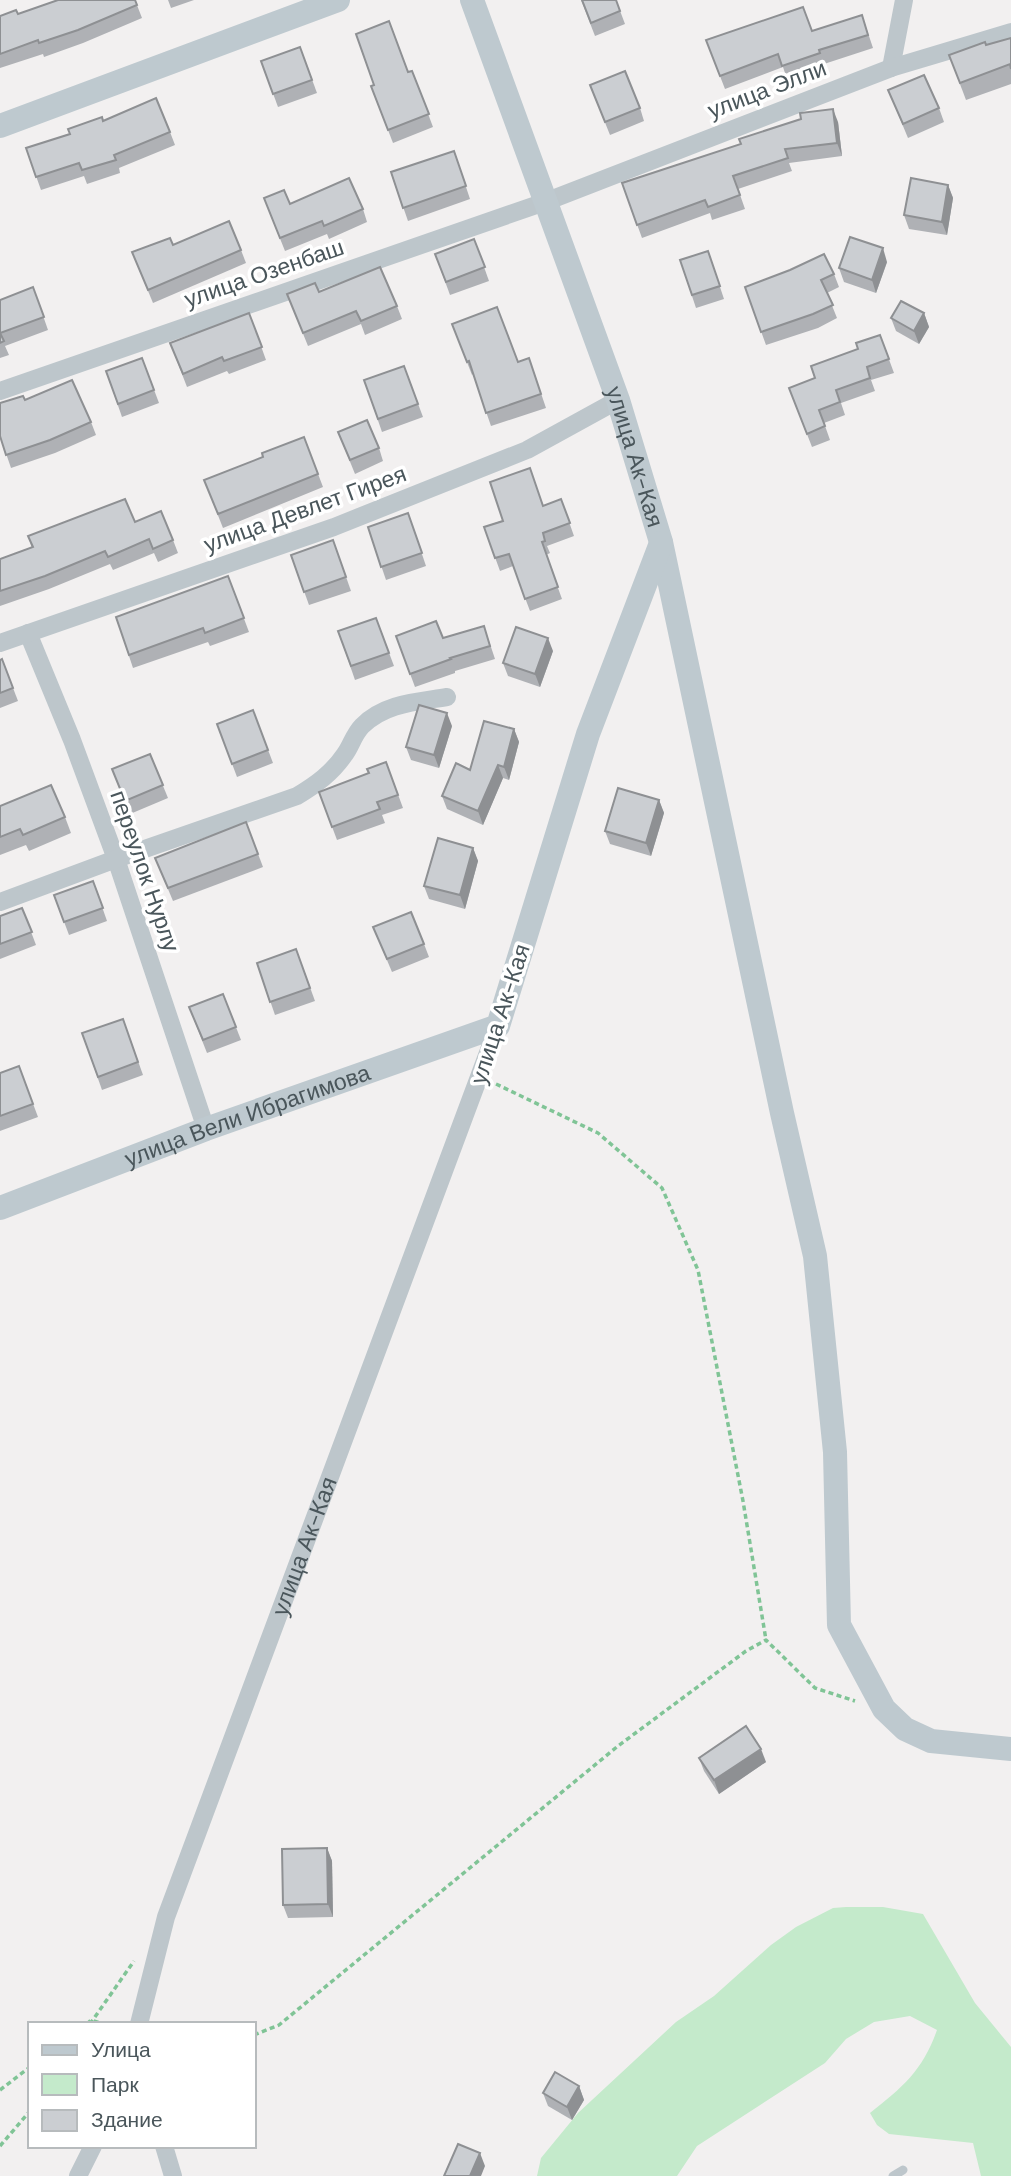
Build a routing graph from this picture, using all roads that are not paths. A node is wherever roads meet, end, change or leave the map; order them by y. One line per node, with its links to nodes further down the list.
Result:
1 (338, 0): 6 (street)
2 (472, 0): 7 (street, улица Ак-Кая)
3 (904, 0): 5 (street)
4 (1011, 32): 5 (street, улица Элли)
5 (891, 68): 7 (street, улица Элли)
6 (0, 126)
7 (545, 202): 8 (street, улица Озенбаш); 9 (street, улица Ак-Кая)
8 (0, 391)
9 (618, 400): 10 (street, улица Ак-Кая); 11 (street, улица Девлет Гирея)
10 (661, 542): 16 (street, улица Ак-Кая); 19 (street)
11 (28, 633): 12 (street, улица Девлет Гирея); 14 (street, переулок Нурлу)
12 (0, 643)
13 (447, 697): 14 (street)
14 (116, 859): 15 (street); 17 (street, переулок Нурлу)
15 (0, 902)
16 (498, 1027): 17 (street, улица Вели Ибрагимова); 20 (street, улица Ак-Кая)
17 (206, 1129): 18 (street, улица Вели Ибрагимова)
18 (0, 1208)
19 (1011, 1749)
20 (140, 2022)
21 (165, 2148): 23 (street)
22 (903, 2170): 24 (lane)
23 (173, 2176)
24 (893, 2176)

